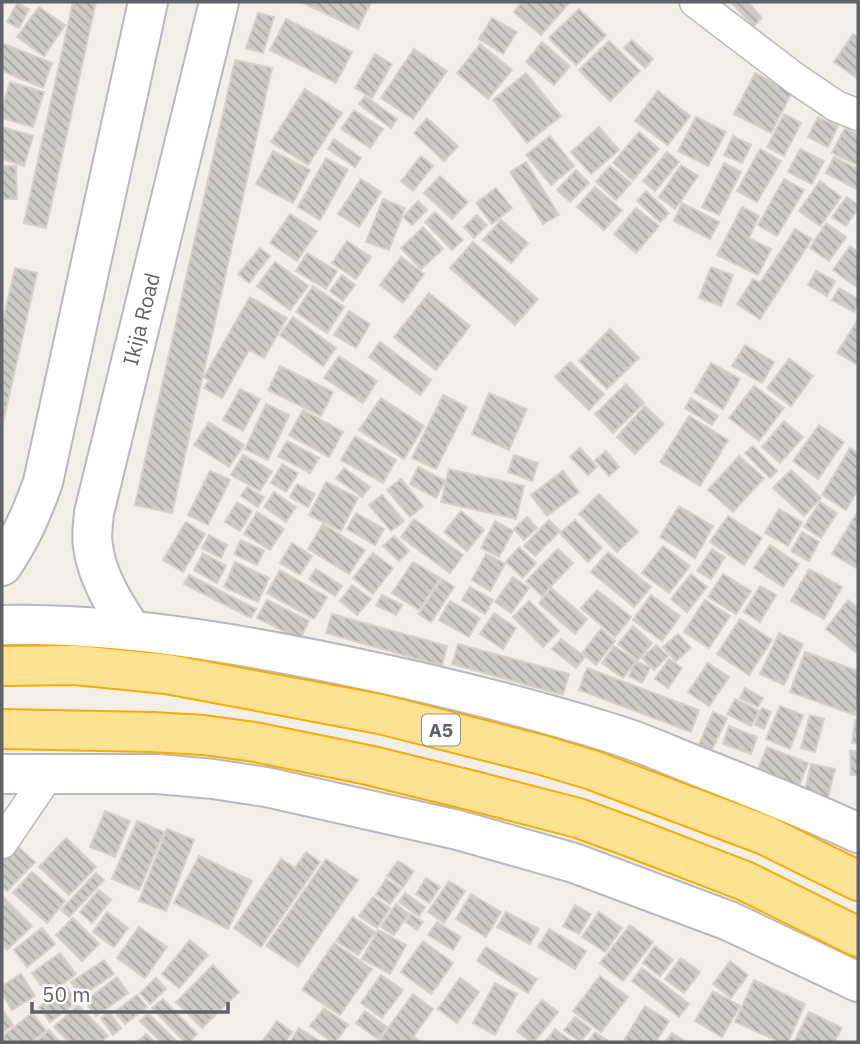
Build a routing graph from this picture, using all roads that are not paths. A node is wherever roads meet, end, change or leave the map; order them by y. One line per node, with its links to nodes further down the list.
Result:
1 (148, 2): 5 (street)
2 (219, 2): 7 (street, Ikija Road)
3 (695, 2): 4 (street)
4 (858, 115)
5 (2, 566)
6 (2, 625): 7 (street)
7 (132, 631): 13 (street)
8 (2, 666): 16 (highway, A5)
9 (2, 729): 17 (highway, A5)
10 (2, 774): 11 (street)
11 (49, 774): 15 (street); 18 (street)
12 (858, 800): 13 (street)
13 (810, 810): 14 (street)
14 (858, 833)
15 (2, 843)
16 (858, 881)
17 (858, 937)
18 (858, 982)

